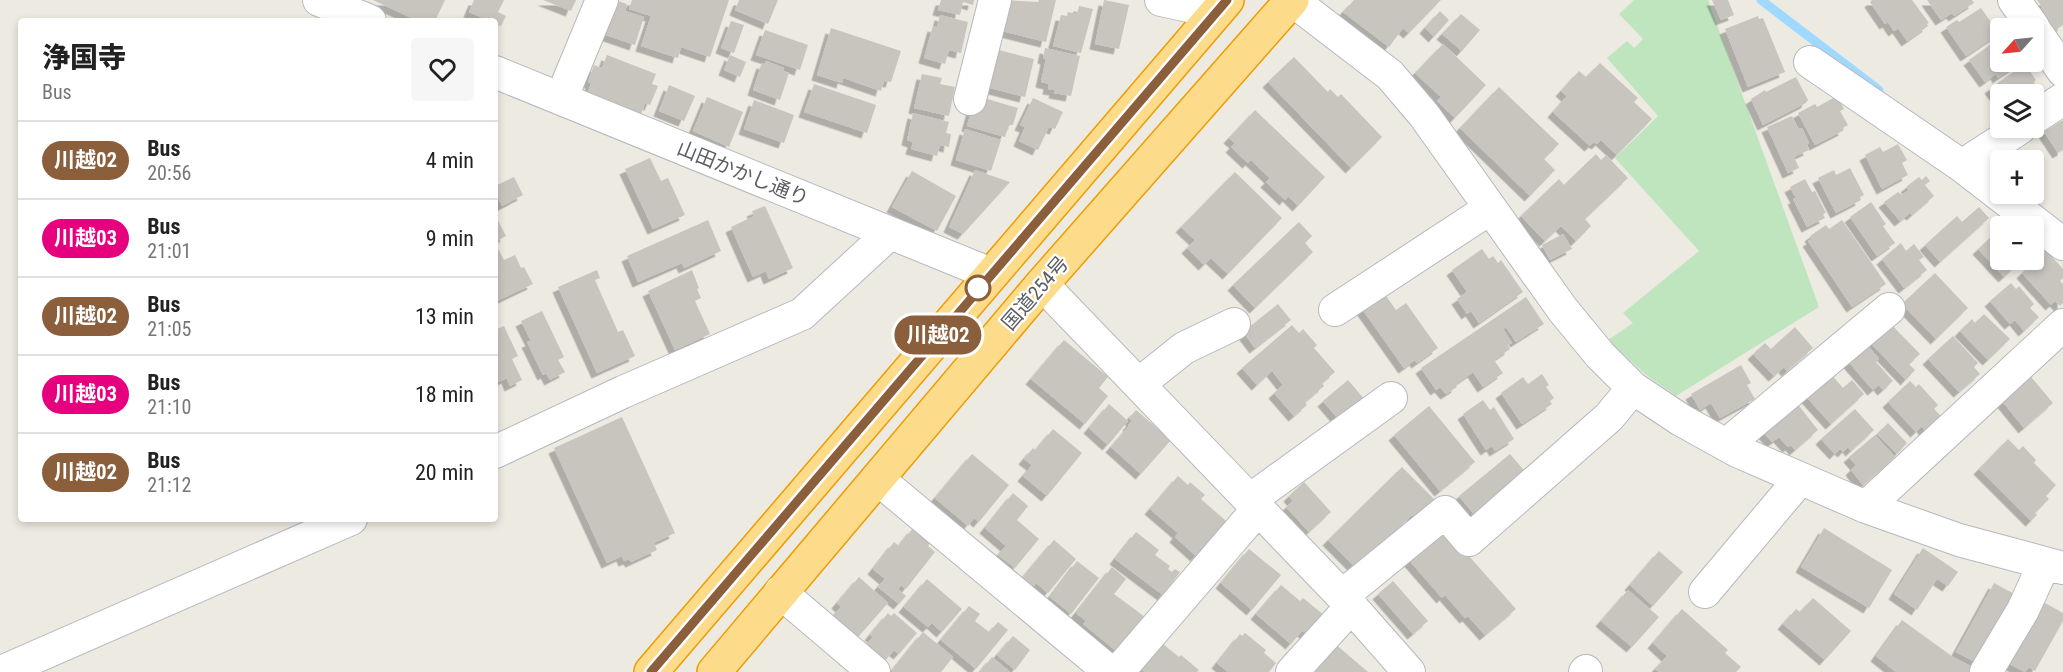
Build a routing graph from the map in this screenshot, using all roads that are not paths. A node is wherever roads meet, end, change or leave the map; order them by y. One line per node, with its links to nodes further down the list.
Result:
1 (602, 0): 14 (street)
2 (995, 0): 15 (street)
3 (1161, 0): 7 (street)
4 (1292, 0): 20 (street); 24 (highway, 国道254号)
5 (2014, 0): 9 (street)
6 (329, 2): 8 (street)
7 (1222, 6): 23 (highway)
8 (364, 18)
9 (2026, 18)
10 (2044, 43): 12 (street)
11 (1810, 62): 19 (street)
12 (2063, 70)
13 (498, 73): 14 (street, 山田かかし通り)
14 (561, 99): 21 (street, 山田かかし通り)
15 (970, 99)
16 (2063, 99): 17 (street)
17 (2044, 111)
18 (2005, 138): 19 (street)
19 (1962, 166): 22 (street)
20 (1489, 208): 26 (street); 30 (street)
21 (890, 233): 23 (street, 山田かかし通り); 33 (street)
22 (2063, 244)
23 (991, 274): 44 (highway)
24 (1042, 284): 29 (street); 34 (highway, 国道254号)
25 (1889, 309): 32 (street)
26 (1335, 310)
27 (1234, 324): 29 (street)
28 (2063, 325): 37 (street)
29 (1139, 384): 36 (street)
30 (1633, 388): 32 (street); 42 (street)
31 (1391, 398): 36 (street)
32 (1726, 445): 35 (street)
33 (498, 451)
34 (878, 479): 40 (highway, 国道254号); 47 (street)
35 (1800, 479): 37 (street); 41 (street)
36 (1254, 504): 42 (street); 48 (street)
37 (1866, 507): 39 (street)
38 (344, 522): 43 (street)
39 (2053, 566): 51 (street)
40 (780, 592): 45 (highway, 国道254号); 46 (street)
41 (1705, 592)
42 (1346, 602): 49 (street); 50 (street)
43 (1, 672)
44 (651, 672)
45 (714, 672)
46 (874, 672)
47 (1110, 672)
48 (1118, 672)
49 (1292, 672)
50 (1409, 672)
51 (1986, 672)

